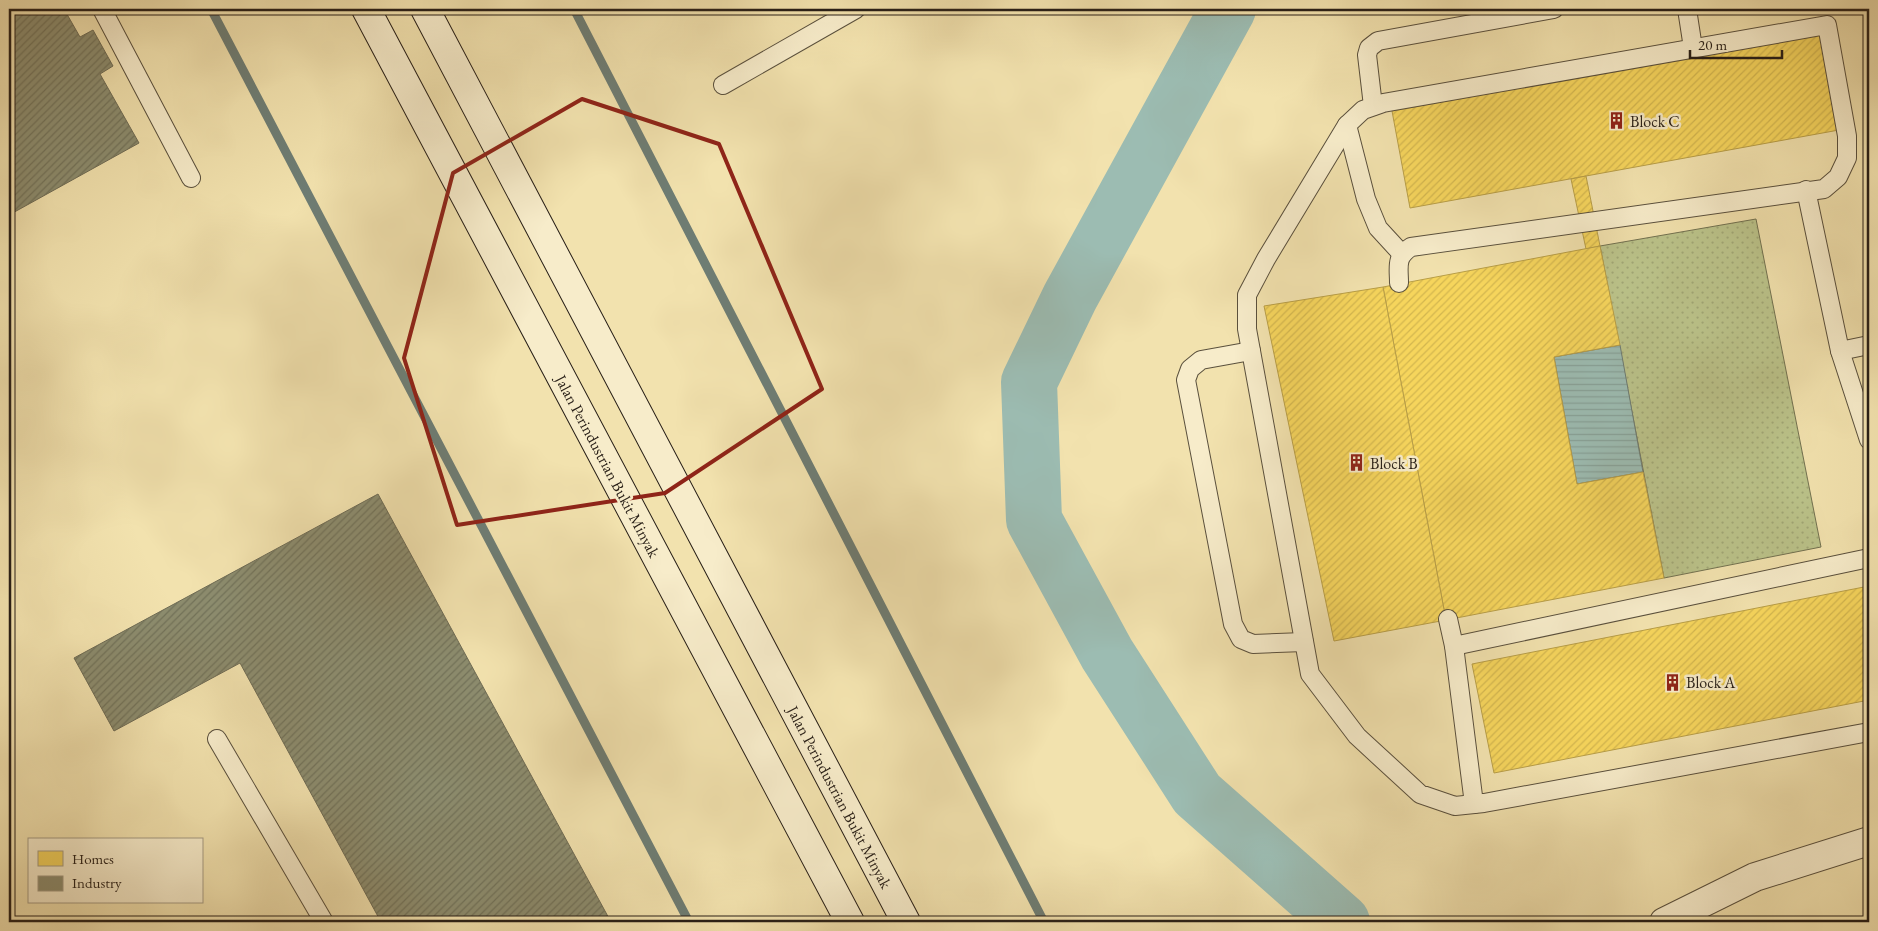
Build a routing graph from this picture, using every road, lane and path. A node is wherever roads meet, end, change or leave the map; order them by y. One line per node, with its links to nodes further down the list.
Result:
1 (102, 9): 11 (lane)
2 (366, 9): 29 (main road, Jalan Perindustrian Bukit Minyak)
3 (425, 9): 30 (main road, Jalan Perindustrian Bukit Minyak)
4 (856, 9): 8 (lane)
5 (1554, 9): 9 (lane)
6 (1687, 9): 7 (lane)
7 (1693, 48): 9 (lane); 12 (lane)
8 (722, 85)
9 (1373, 106): 10 (lane)
10 (1347, 125): 13 (lane); 16 (lane)
11 (191, 178)
12 (1806, 190): 13 (lane); 17 (lane)
13 (1401, 253): 14 (lane)
14 (1399, 284)
15 (1869, 345): 17 (lane)
16 (1251, 351): 22 (lane); 22 (lane)
17 (1840, 351): 18 (lane)
18 (1864, 402): 19 (lane)
19 (1869, 440)
20 (1869, 558): 23 (lane)
21 (1448, 619): 23 (lane)
22 (1304, 642): 26 (lane)
23 (1454, 646): 26 (lane)
24 (1869, 732): 26 (lane)
25 (218, 739): 28 (lane)
26 (1474, 804)
27 (1869, 841): 31 (main road)
28 (324, 922)
29 (850, 922)
30 (906, 922)
31 (1664, 922)

